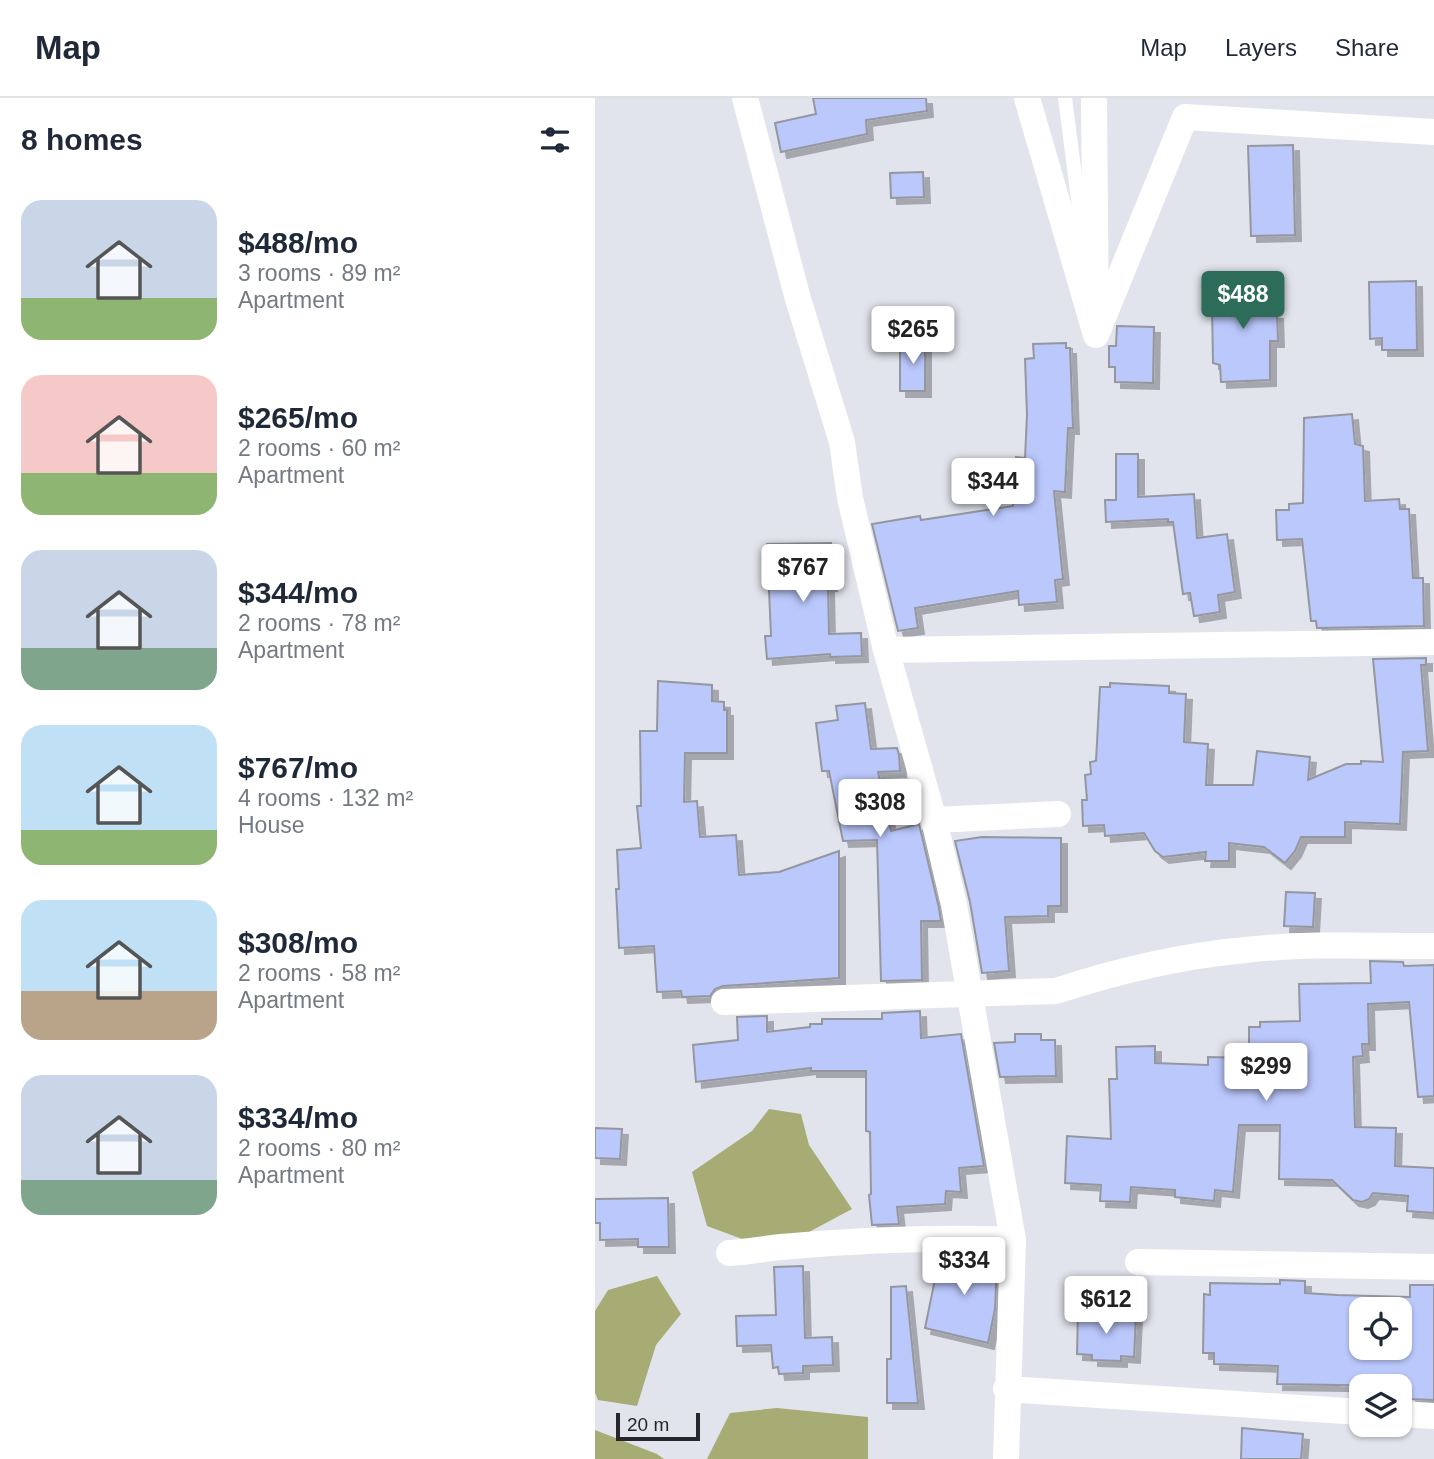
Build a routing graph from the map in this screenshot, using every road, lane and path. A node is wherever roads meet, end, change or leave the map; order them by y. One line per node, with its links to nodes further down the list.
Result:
1 (745, 98): 8 (street)
2 (1027, 98): 6 (street)
3 (1065, 98): 6 (lane)
4 (1094, 98): 6 (street)
5 (1434, 132): 6 (street)
6 (1095, 335)
7 (1434, 642): 8 (street)
8 (886, 650): 10 (street)
9 (1058, 814): 10 (street)
10 (934, 820): 12 (street)
11 (1434, 946): 12 (street)
12 (968, 993): 13 (street); 14 (street)
13 (724, 1002)
14 (1013, 1240): 15 (street); 18 (street)
15 (729, 1253)
16 (1138, 1262): 17 (street)
17 (1434, 1267)
18 (1006, 1389): 19 (street); 22 (street)
19 (1349, 1411)
20 (1412, 1415): 21 (street)
21 (1434, 1416)
22 (1006, 1459)

